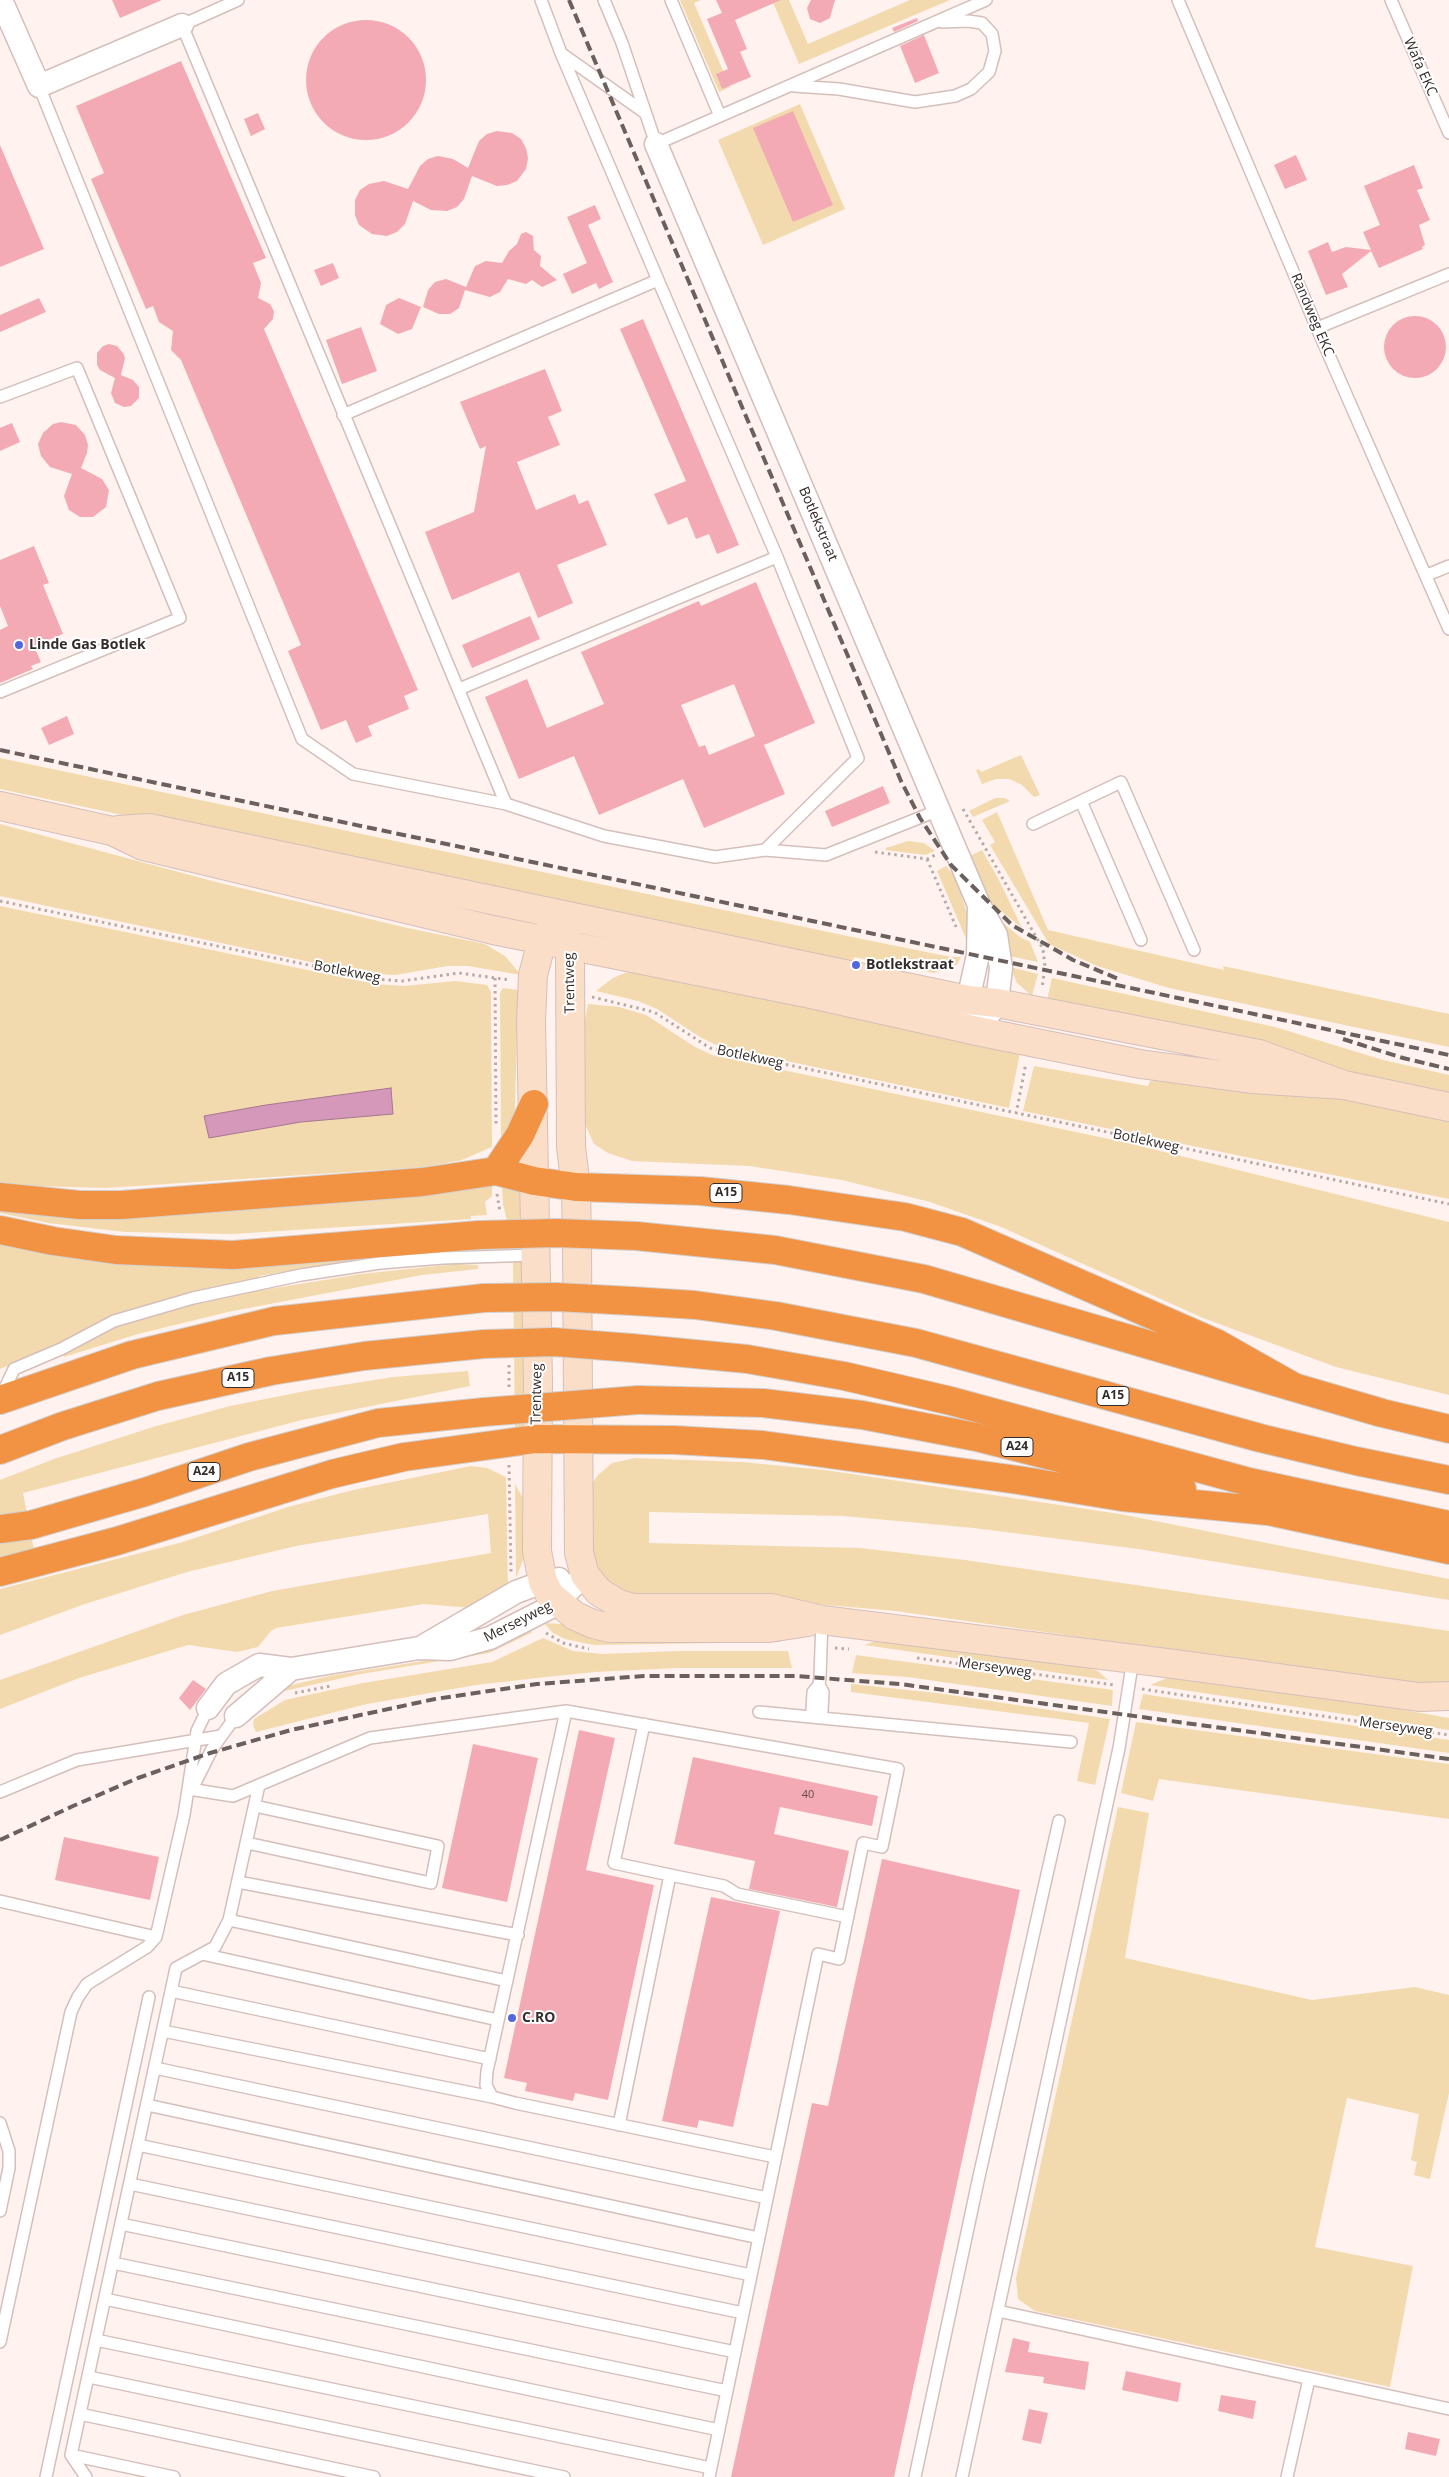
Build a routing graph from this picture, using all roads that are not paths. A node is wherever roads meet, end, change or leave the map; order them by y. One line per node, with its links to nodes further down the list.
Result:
1 (2, 0): 12 (street)
2 (238, 0): 10 (lane)
3 (541, 0): 11 (lane)
4 (604, 0): 14 (lane)
5 (671, 0): 15 (lane)
6 (986, 0): 9 (lane)
7 (1178, 0): 20 (lane, Randweg EKC)
8 (1391, 0): 16 (lane, Wafa EKC)
9 (933, 23): 13 (lane); 13 (lane)
10 (182, 25): 12 (street); 22 (lane)
11 (561, 53): 14 (lane); 19 (lane)
12 (38, 86): 30 (lane)
13 (790, 86): 15 (lane)
14 (644, 112): 17 (lane)
15 (720, 116): 17 (lane)
16 (1449, 133)
17 (656, 144): 32 (street, Botlekstraat)
18 (1449, 274): 20 (lane)
19 (658, 280): 22 (lane); 23 (lane)
20 (1317, 328): 25 (lane, Randweg EKC)
21 (0, 397): 28 (lane)
22 (343, 415): 27 (lane)
23 (777, 557): 27 (lane); 35 (lane)
24 (1449, 566): 25 (lane)
25 (1427, 575): 26 (lane, Randweg EKC)
26 (1449, 629)
27 (459, 689): 30 (lane)
28 (0, 692)
29 (1081, 801): 33 (lane); 38 (lane); 41 (lane)
30 (506, 804): 35 (lane)
31 (0, 806): 34 (main road)
32 (939, 810): 35 (lane); 36 (street, Botlekstraat)
33 (1033, 824)
34 (112, 831): 37 (main road); 39 (main road)
35 (765, 850)
36 (979, 905): 42 (street, Botlekstraat); 43 (street, Botlekstraat)
37 (562, 916): 39 (main road, Trentweg); 40 (main road, Trentweg); 42 (main road)
38 (1141, 940)
39 (542, 941): 40 (main road); 46 (main road, Trentweg)
40 (570, 947): 44 (main road); 50 (main road, Trentweg)
41 (1194, 950)
42 (968, 1000): 43 (main road); 44 (street, Botlekstraat)
43 (997, 1003): 44 (street, Botlekstraat); 45 (main road)
44 (977, 1032): 45 (main road)
45 (1344, 1085): 47 (main road)
46 (534, 1104): 48 (highway); 49 (main road, Trentweg)
47 (1449, 1107)
48 (496, 1171): 49 (highway, A15); 51 (highway, A15)
49 (534, 1181): 50 (highway, A15); 53 (main road, Trentweg)
50 (576, 1187): 54 (highway, A15); 58 (main road, Trentweg)
51 (0, 1197)
52 (0, 1230): 54 (highway, A15, bridge)
53 (535, 1255): 55 (lane); 57 (main road, Trentweg)
54 (1294, 1387): 56 (highway, A15)
55 (0, 1399): 60 (highway, A15, bridge)
56 (1449, 1429)
57 (536, 1439): 58 (highway); 65 (highway); 67 (main road, Trentweg)
58 (578, 1441): 61 (highway); 66 (main road, Trentweg)
59 (0, 1450): 62 (highway, A15, bridge)
60 (1449, 1480)
61 (1267, 1511): 63 (highway, A24, bridge); 64 (highway)
62 (1449, 1525)
63 (0, 1529)
64 (1449, 1550)
65 (0, 1572)
66 (585, 1575): 67 (street, Merseyweg); 68 (main road, Merseyweg)
67 (550, 1592): 68 (main road, Merseyweg); 70 (street, Merseyweg)
68 (822, 1620): 69 (main road, Merseyweg); 78 (lane)
69 (1132, 1659): 72 (main road, Merseyweg); 118 (lane)
70 (291, 1669): 73 (street, Merseyweg); 77 (street)
71 (1449, 1696): 72 (main road, Merseyweg)
72 (1419, 1697): 74 (main road, Merseyweg)
73 (208, 1708): 81 (lane)
74 (1449, 1709)
75 (566, 1711): 79 (lane); 83 (lane); 94 (lane)
76 (759, 1712): 78 (lane)
77 (236, 1716): 80 (lane)
78 (815, 1716): 82 (lane)
79 (644, 1724): 89 (lane); 92 (lane)
80 (221, 1736): 81 (lane); 84 (lane)
81 (196, 1739): 84 (lane); 85 (lane)
82 (1072, 1742)
83 (259, 1785): 84 (lane); 86 (lane)
84 (191, 1789): 95 (lane)
85 (0, 1792)
86 (255, 1806): 88 (lane); 88 (lane)
87 (1059, 1821): 136 (lane)
88 (247, 1843): 90 (lane)
89 (670, 1875): 92 (lane); 107 (lane)
90 (238, 1882): 93 (lane); 94 (lane)
91 (0, 1901): 95 (lane)
92 (848, 1917): 109 (lane)
93 (229, 1920): 96 (lane); 97 (lane)
94 (518, 1935): 97 (lane)
95 (156, 1937): 121 (lane)
96 (202, 1954): 98 (lane); 100 (lane)
97 (507, 1981): 100 (lane)
98 (171, 1991): 101 (lane); 102 (lane)
99 (149, 1997): 132 (lane)
100 (498, 2020): 102 (lane)
101 (163, 2030): 103 (lane); 104 (lane)
102 (490, 2059): 104 (lane)
103 (155, 2068): 105 (lane); 111 (lane)
104 (492, 2097): 107 (lane)
105 (147, 2105): 108 (lane); 114 (lane)
106 (0, 2123): 112 (lane)
107 (619, 2125): 109 (lane)
108 (138, 2145): 110 (lane); 116 (lane)
109 (775, 2157): 111 (lane)
110 (130, 2184): 113 (lane); 119 (lane)
111 (767, 2198): 114 (lane)
112 (0, 2211)
113 (121, 2224): 115 (lane); 122 (lane)
114 (759, 2238): 116 (lane)
115 (113, 2263): 117 (lane); 125 (lane)
116 (751, 2275): 119 (lane)
117 (105, 2299): 120 (lane); 128 (lane)
118 (998, 2311): 124 (lane); 137 (lane)
119 (743, 2314): 122 (lane)
120 (96, 2340): 123 (lane); 130 (lane)
121 (0, 2342)
122 (735, 2352): 125 (lane)
123 (88, 2377): 127 (lane); 135 (lane)
124 (1309, 2379): 126 (lane); 138 (lane)
125 (727, 2391): 128 (lane)
126 (1449, 2409)
127 (80, 2414): 129 (lane); 134 (lane)
128 (719, 2430): 130 (lane)
129 (71, 2456): 131 (lane); 133 (lane)
130 (710, 2473)
131 (82, 2474)
132 (49, 2476)
133 (174, 2477)
134 (374, 2477)
135 (564, 2477)
136 (915, 2477)
137 (962, 2477)
138 (1287, 2477)

